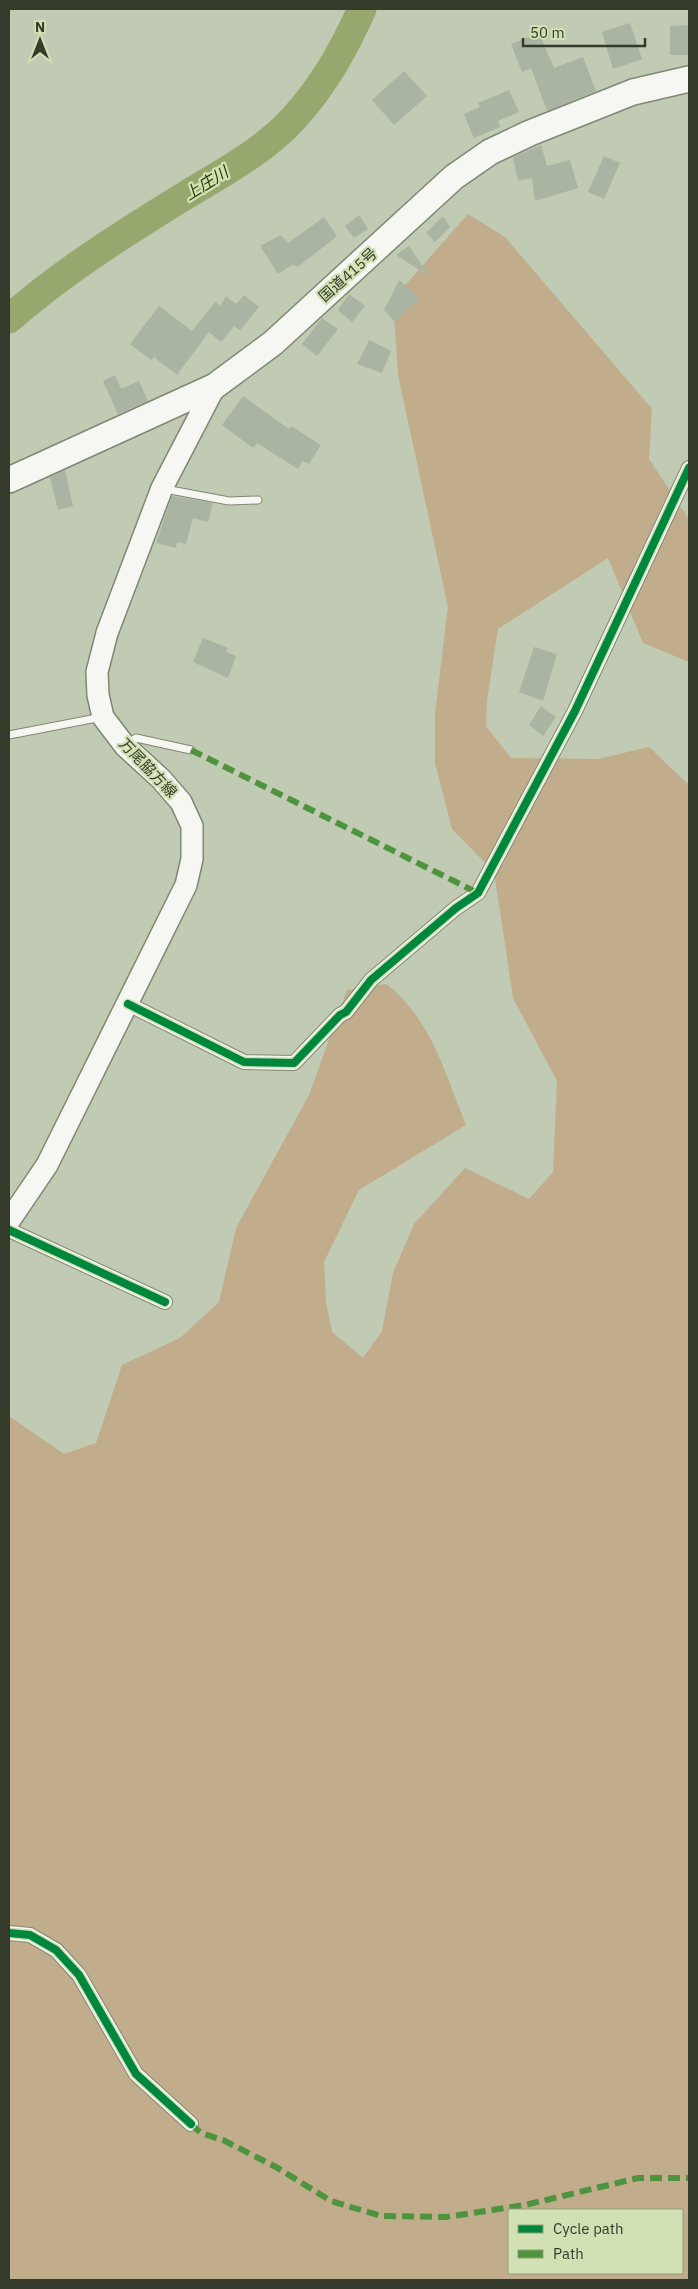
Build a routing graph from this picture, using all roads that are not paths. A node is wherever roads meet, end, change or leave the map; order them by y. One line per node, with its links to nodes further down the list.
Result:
1 (689, 80): 2 (highway, 国道415号)
2 (215, 386): 4 (highway, 国道415号); 5 (main road, 万尾脇方線)
3 (689, 468): 11 (street)
4 (9, 480)
5 (162, 488): 6 (lane); 7 (main road, 万尾脇方線)
6 (258, 500)
7 (103, 717): 8 (lane); 9 (main road, 万尾脇方線)
8 (9, 735)
9 (125, 746): 10 (lane); 11 (main road, 万尾脇方線)
10 (191, 750)
11 (128, 1004): 12 (main road, 万尾脇方線)
12 (9, 1222)
13 (9, 1230): 14 (street)
14 (165, 1302)
15 (9, 1933): 16 (street)
16 (191, 2124)

